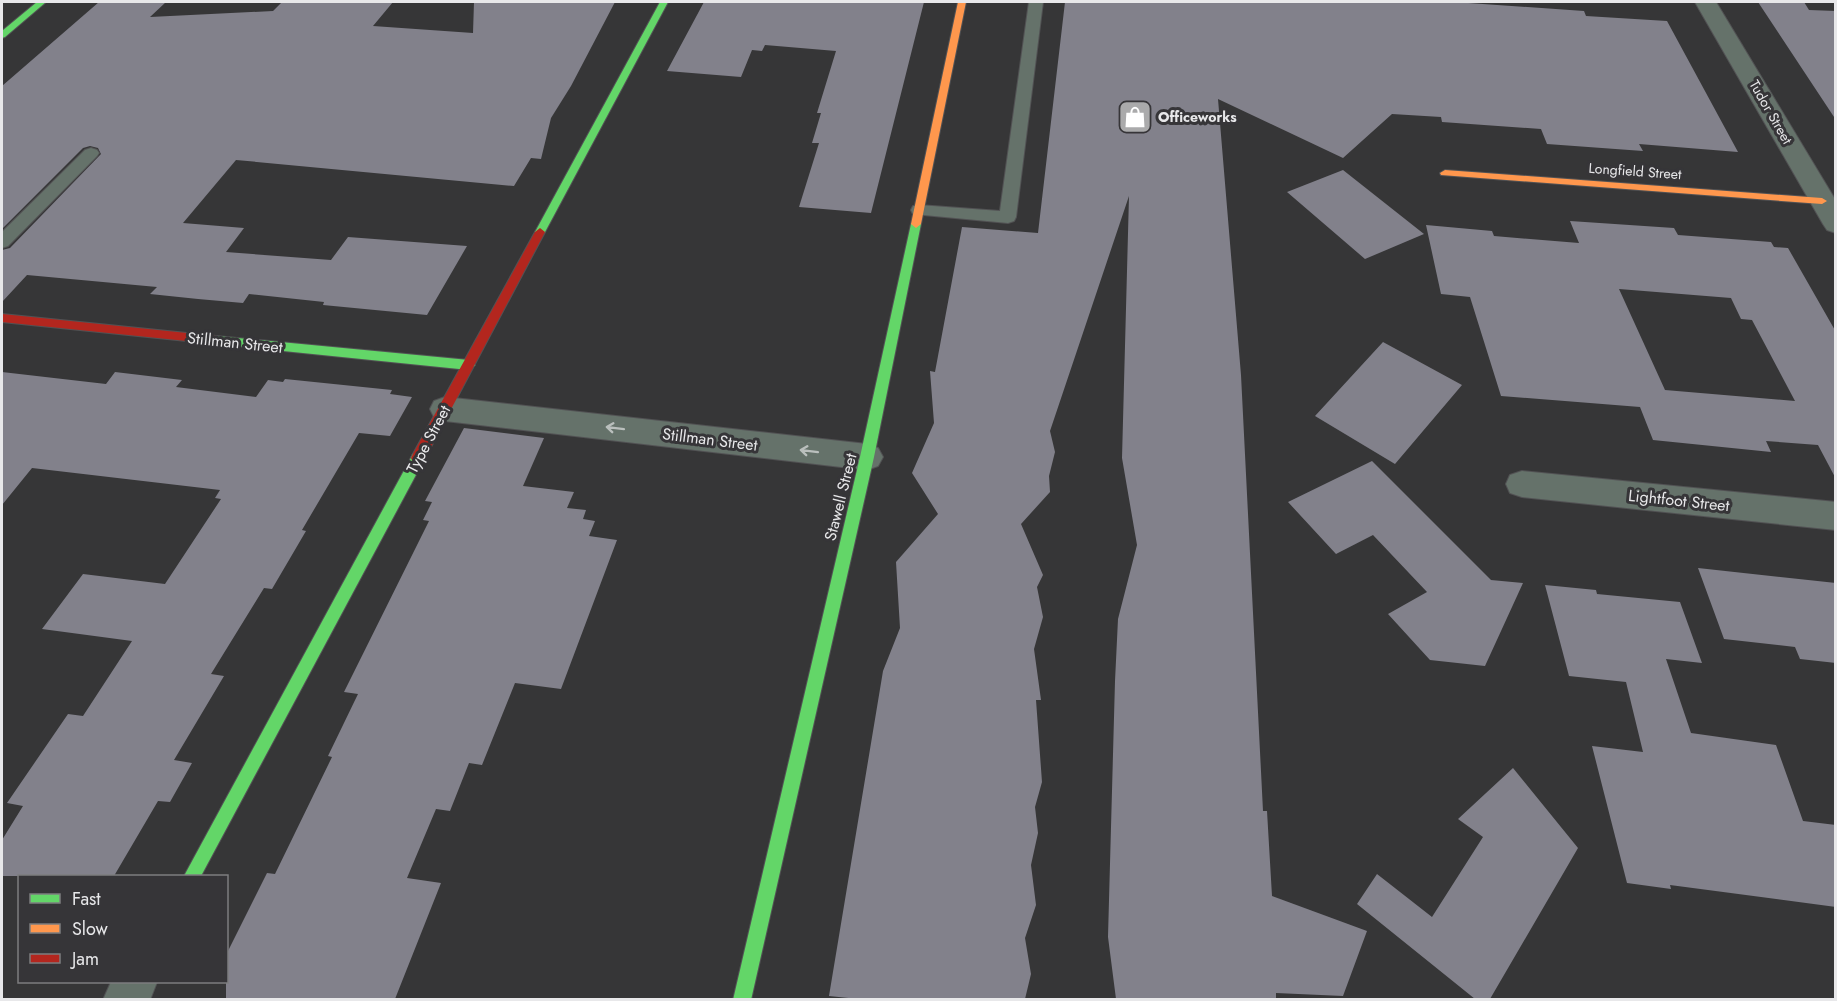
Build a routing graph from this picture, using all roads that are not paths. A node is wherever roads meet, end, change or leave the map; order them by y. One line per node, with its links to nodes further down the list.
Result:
1 (42, 2): 6 (street)
2 (664, 2): 14 (street, Type Street)
3 (962, 2): 10 (street, Stawell Street)
4 (1036, 2): 10 (lane)
5 (1705, 2): 9 (street, Tudor Street)
6 (2, 35)
7 (91, 153): 12 (lane)
8 (1445, 173): 9 (street, Longfield Street)
9 (1822, 201): 11 (street, Tudor Street)
10 (919, 210): 16 (street, Stawell Street)
11 (1836, 224)
12 (2, 242)
13 (2, 318): 14 (street, Stillman Street)
14 (469, 365): 15 (street, Type Street)
15 (445, 409): 16 (street, Stillman Street, one-way to 15); 19 (street, Type Street)
16 (867, 457): 22 (street, Stawell Street)
17 (1522, 484): 18 (street, Lightfoot Street)
18 (1836, 516)
19 (193, 875)
20 (134, 983): 21 (street)
21 (125, 999)
22 (742, 999)

